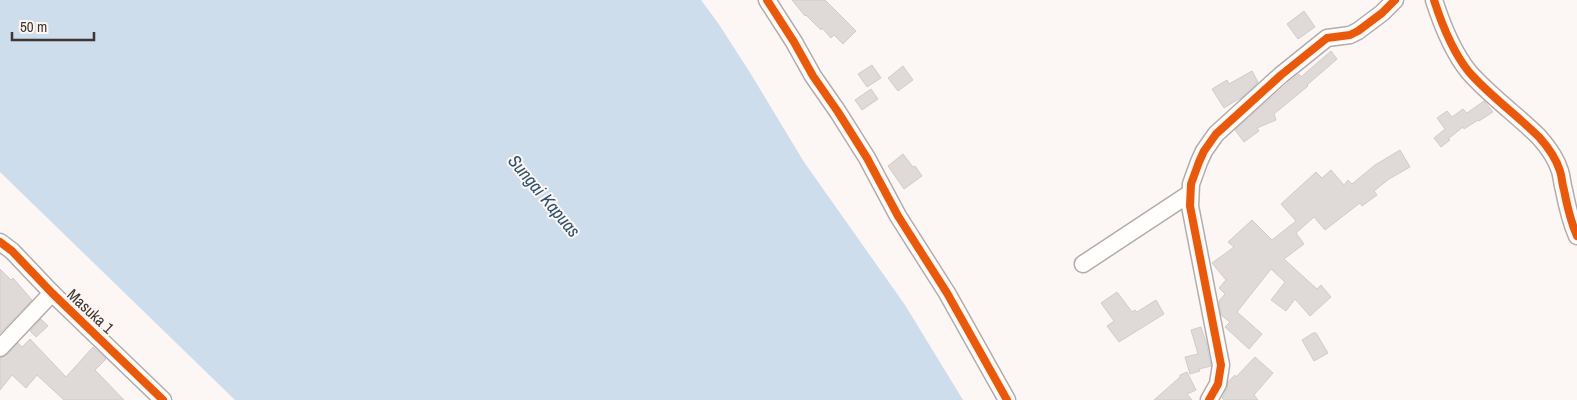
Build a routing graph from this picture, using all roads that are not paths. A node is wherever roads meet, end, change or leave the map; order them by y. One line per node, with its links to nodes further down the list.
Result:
1 (767, 0): 11 (street)
2 (1395, 0): 4 (street)
3 (1434, 0): 5 (street)
4 (1189, 194): 7 (street); 12 (street)
5 (1577, 236)
6 (0, 242): 8 (street, Masuka 1)
7 (1083, 264)
8 (52, 293): 9 (street); 10 (street, Masuka 1)
9 (0, 348)
10 (163, 400)
11 (1007, 400)
12 (1209, 400)

